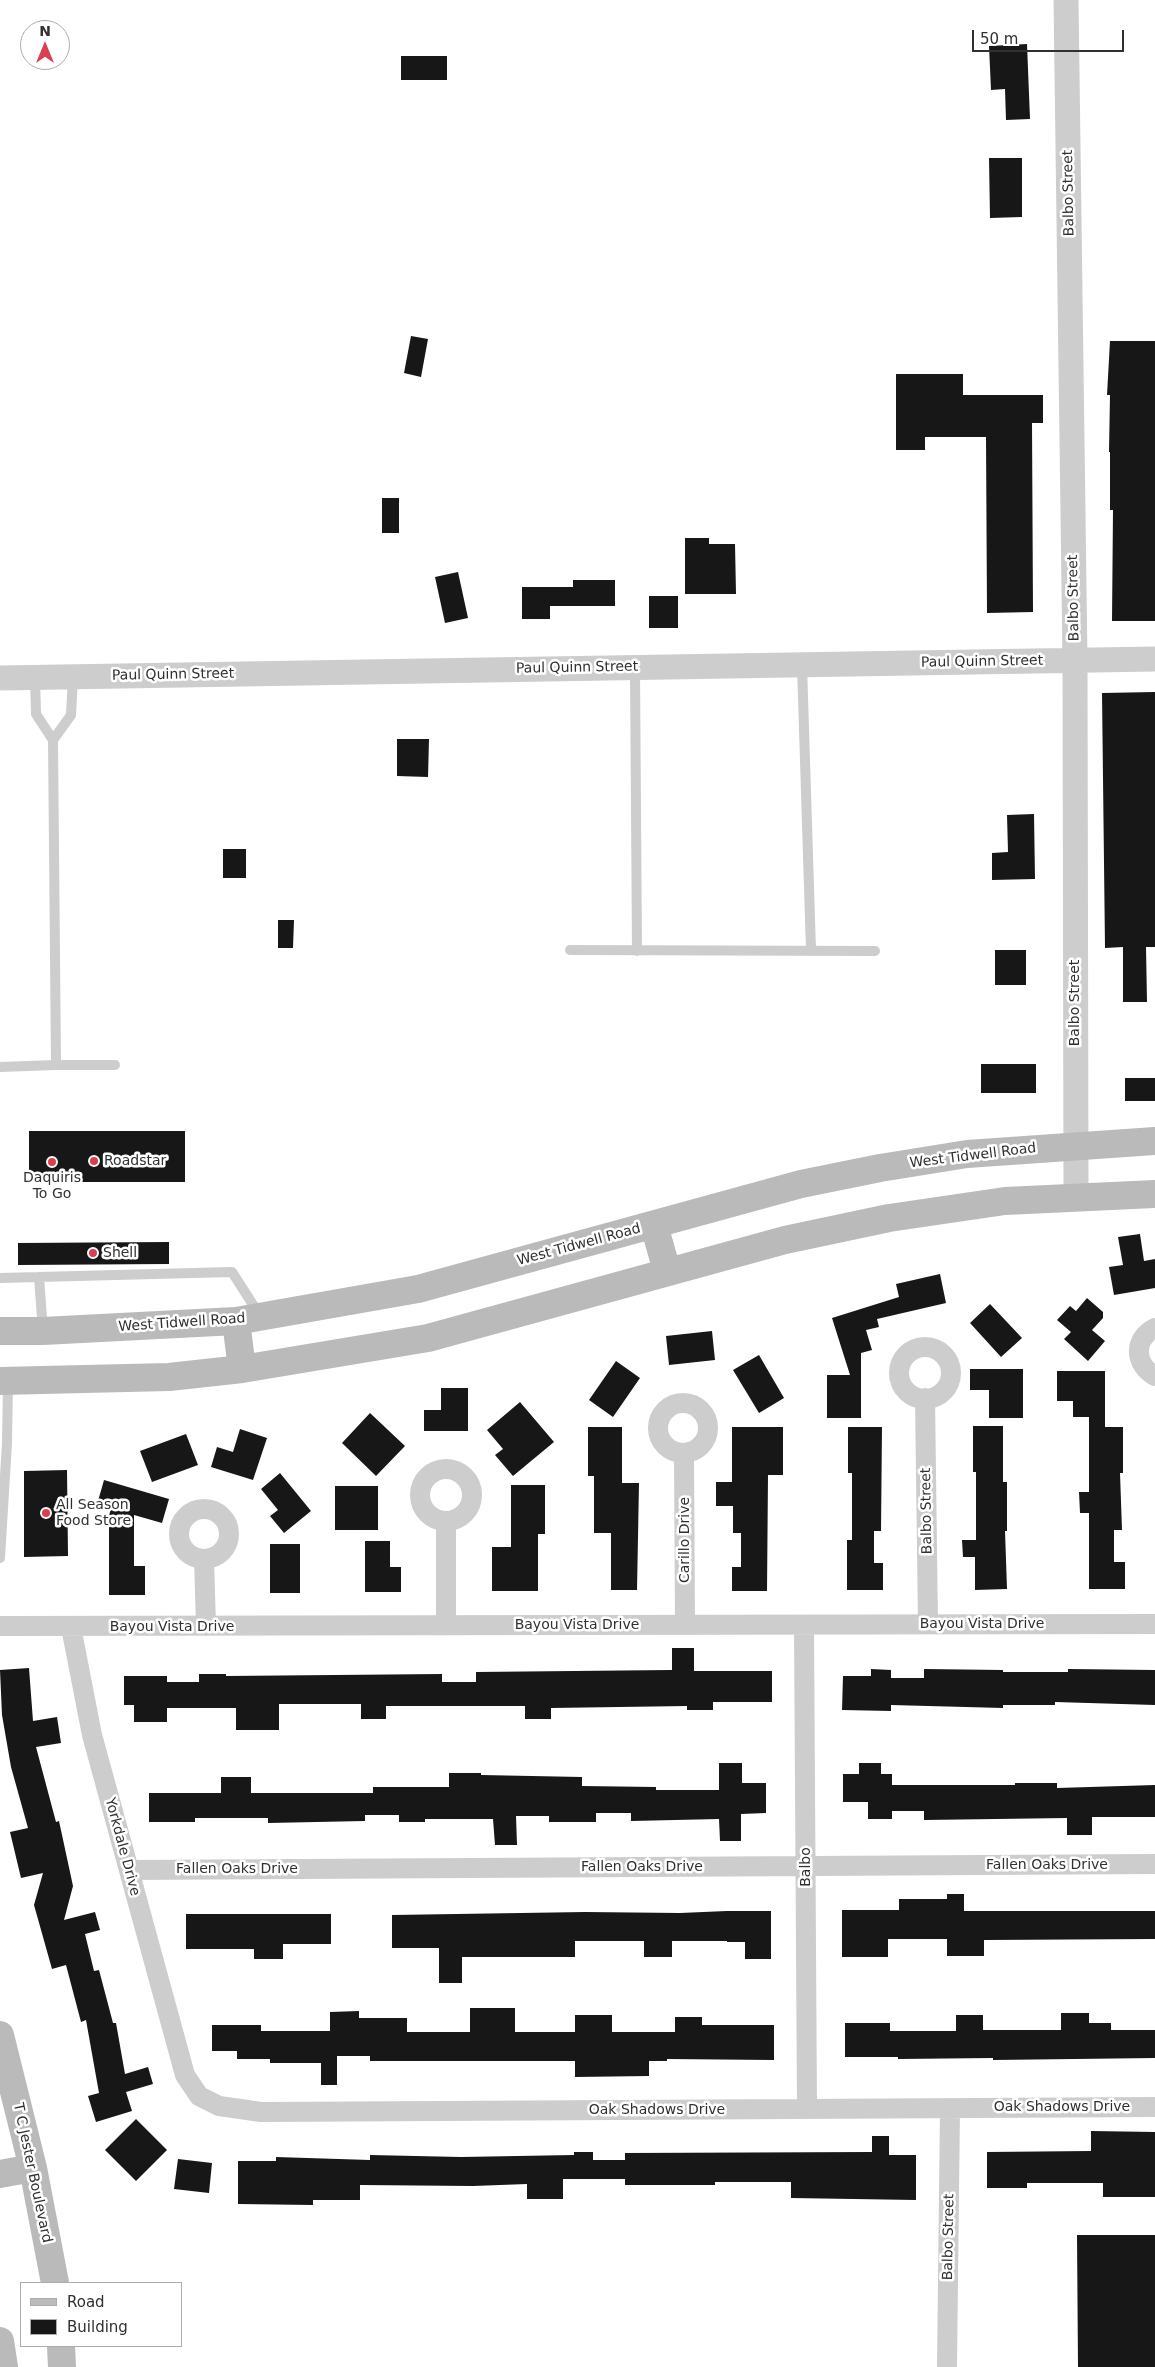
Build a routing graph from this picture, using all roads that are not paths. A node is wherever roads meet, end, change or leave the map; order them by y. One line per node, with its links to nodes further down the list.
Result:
1 (1066, 0): 3 (street, Balbo Street)
2 (1155, 659): 3 (street, Paul Quinn Street)
3 (1075, 660): 4 (street, Paul Quinn Street); 18 (street, Balbo Street)
4 (802, 665): 5 (street, Paul Quinn Street); 12 (lane)
5 (635, 667): 6 (street, Paul Quinn Street); 11 (lane)
6 (73, 677): 8 (street, Paul Quinn Street); 9 (lane)
7 (0, 678): 8 (street, Paul Quinn Street)
8 (35, 678): 9 (lane)
9 (53, 740): 14 (lane)
10 (570, 950): 11 (lane)
11 (637, 951): 12 (lane)
12 (810, 951): 13 (lane)
13 (875, 951)
14 (56, 1065): 15 (lane); 16 (lane)
15 (115, 1065)
16 (0, 1067)
17 (1155, 1141): 18 (main road, West Tidwell Road)
18 (1075, 1145): 20 (street, Balbo Street); 21 (main road, West Tidwell Road)
19 (1155, 1194): 20 (main road)
20 (1076, 1196): 22 (main road)
21 (654, 1225): 22 (main road); 25 (main road, West Tidwell Road)
22 (667, 1271): 29 (main road)
23 (39, 1277): 24 (lane); 25 (lane); 28 (lane)
24 (0, 1278)
25 (248, 1319): 28 (main road, West Tidwell Road); 29 (main road)
26 (1155, 1328): 30 (street)
27 (0, 1331): 28 (main road, West Tidwell Road)
28 (43, 1331)
29 (242, 1370): 31 (main road)
30 (1155, 1376)
31 (4, 1381): 33 (lane)
32 (925, 1398): 38 (street, Balbo Street)
33 (4, 1443): 36 (lane)
34 (684, 1454): 41 (street, Carillo Drive)
35 (446, 1520): 40 (street)
36 (0, 1558)
37 (204, 1559): 44 (street)
38 (928, 1624): 39 (street, Bayou Vista Drive); 42 (street, Bayou Vista Drive)
39 (1155, 1624)
40 (446, 1625): 41 (street, Bayou Vista Drive); 44 (street, Bayou Vista Drive)
41 (685, 1625): 42 (street, Bayou Vista Drive)
42 (804, 1625): 47 (street, Balbo)
43 (0, 1626): 45 (street, Bayou Vista Drive)
44 (206, 1626): 45 (street, Bayou Vista Drive)
45 (71, 1627): 48 (street, Yorkdale Drive)
46 (1155, 1864): 47 (street, Fallen Oaks Drive)
47 (806, 1866): 48 (street, Fallen Oaks Drive); 53 (street, Balbo)
48 (128, 1870): 50 (street, Yorkdale Drive)
49 (0, 2035): 54 (main road, T C Jester Boulevard)
50 (182, 2064): 53 (street, Oak Shadows Drive)
51 (1155, 2107): 52 (street, Oak Shadows Drive)
52 (950, 2108): 53 (street, Oak Shadows Drive); 61 (street, Balbo Street)
53 (807, 2109)
54 (33, 2168): 55 (main road); 56 (main road, T C Jester Boulevard)
55 (0, 2174)
56 (54, 2282)
57 (0, 2340): 59 (main road)
58 (61, 2347): 60 (main road)
59 (4, 2367)
60 (62, 2367)
61 (947, 2367)

